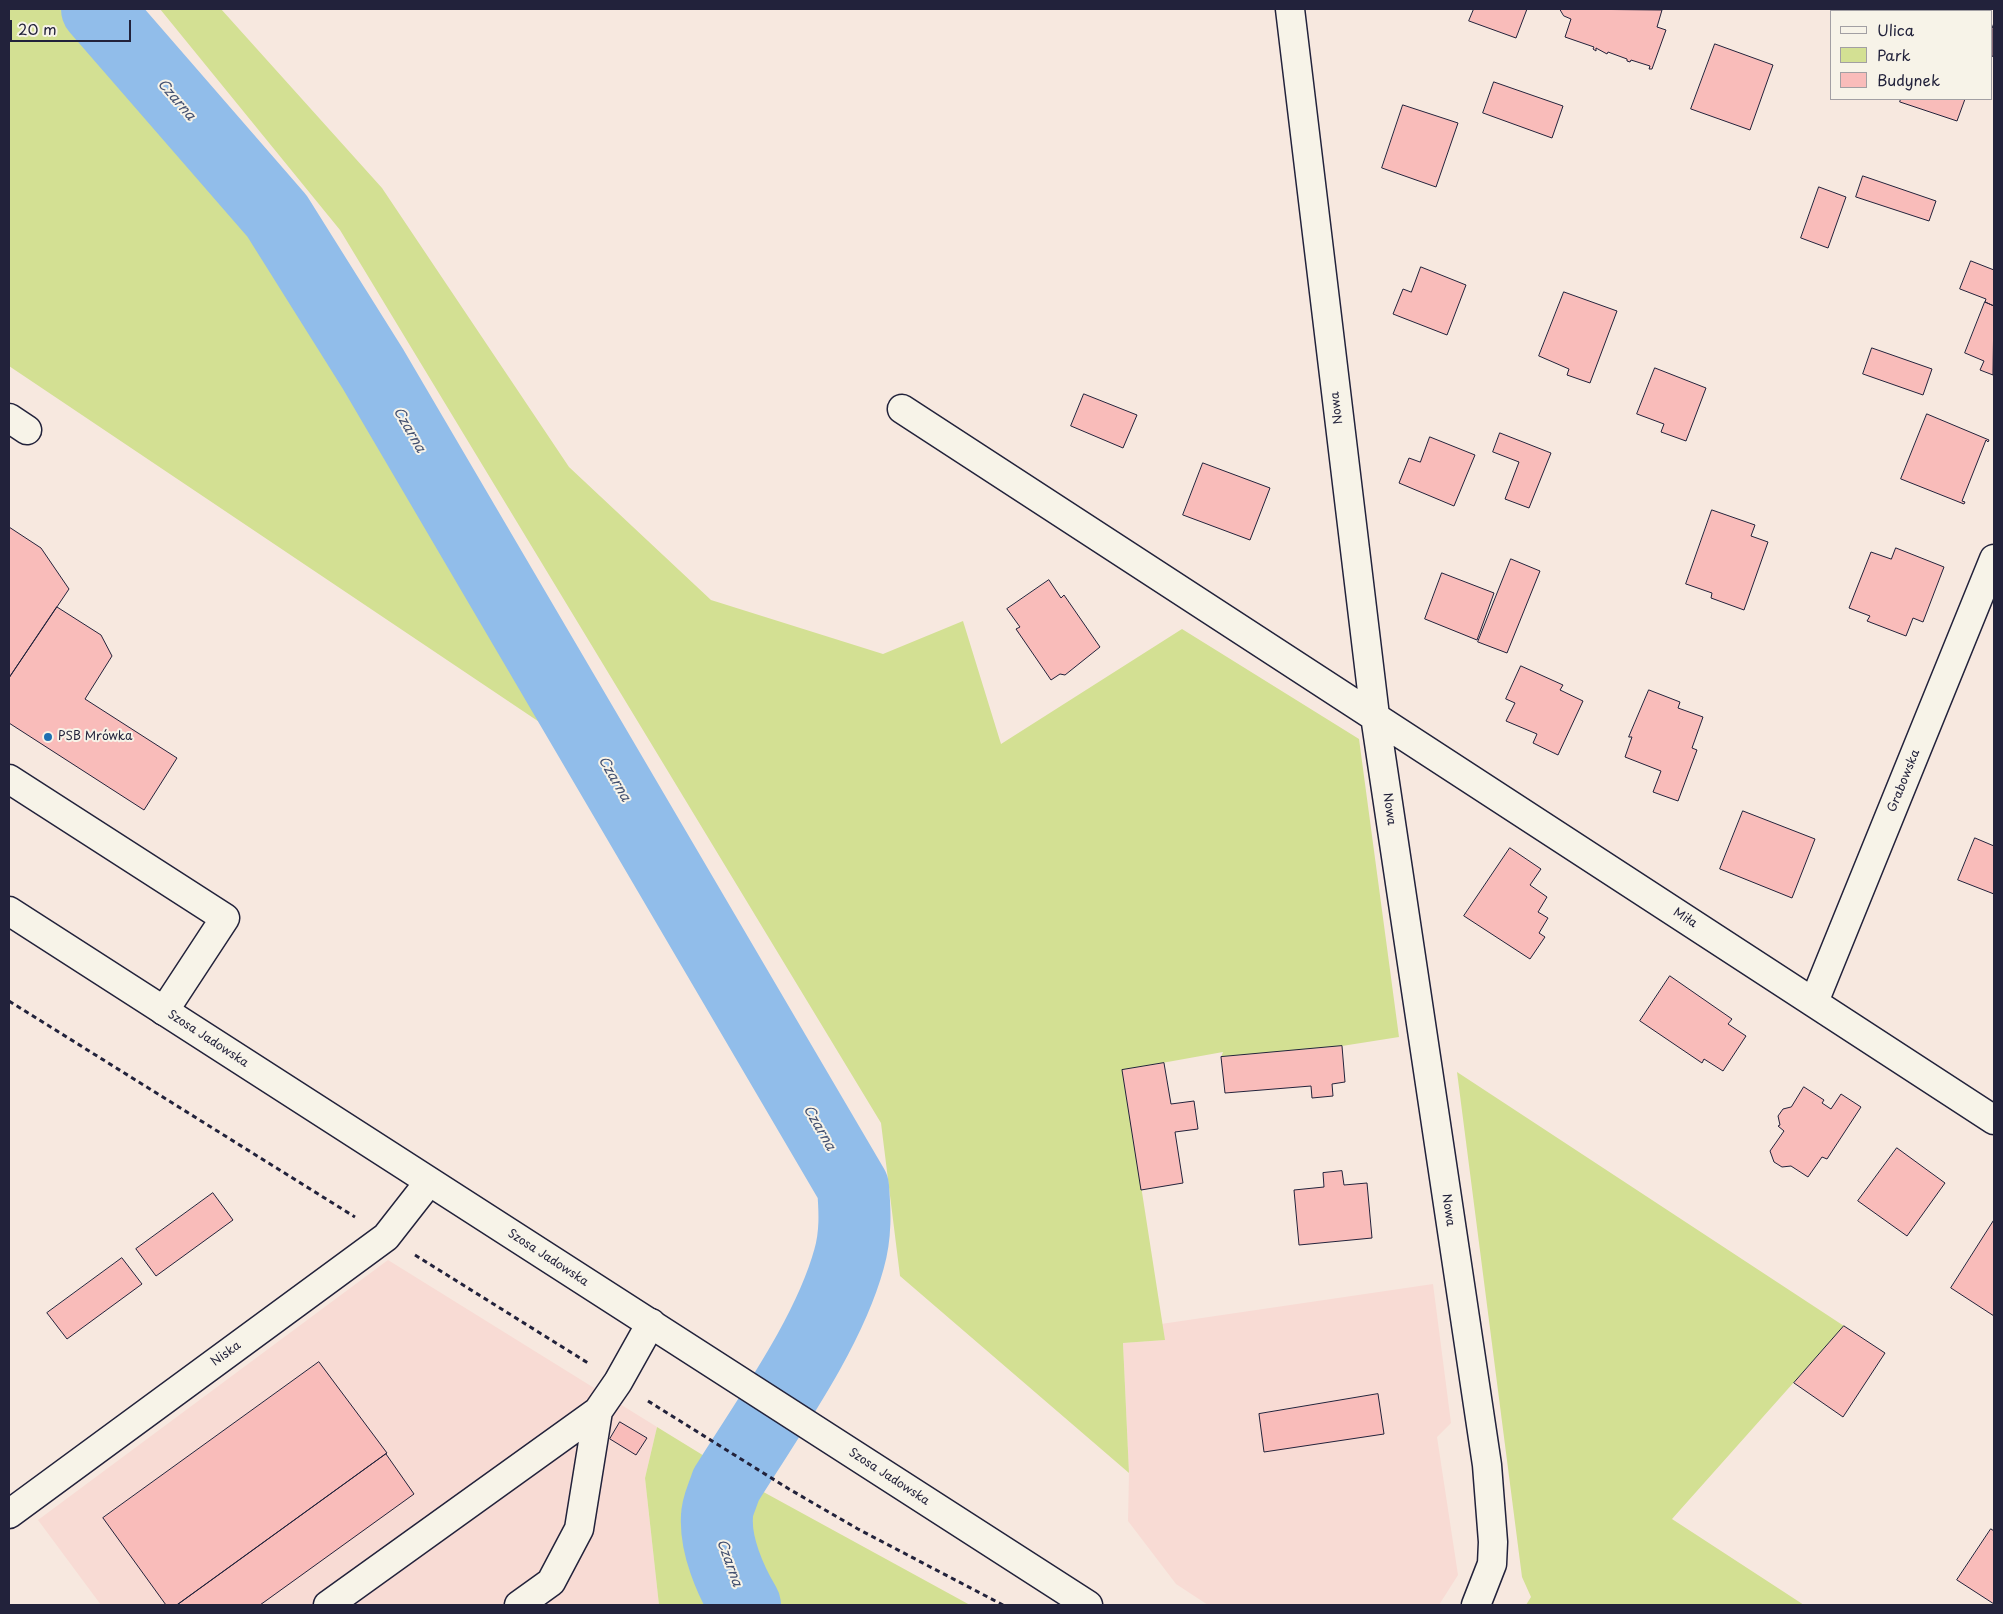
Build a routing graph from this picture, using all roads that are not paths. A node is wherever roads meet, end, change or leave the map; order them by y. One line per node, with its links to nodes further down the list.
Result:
1 (1290, 9): 4 (street, Nowa)
2 (902, 409): 4 (street, Miła)
3 (1994, 559): 7 (street, Grabowska)
4 (1375, 716): 7 (street, Miła); 17 (street, Nowa)
5 (9, 779): 8 (street)
6 (9, 911): 8 (street, Szosa Jadowska)
7 (1814, 1002): 9 (street, Miła)
8 (164, 1011): 10 (street, Szosa Jadowska)
9 (1994, 1120)
10 (429, 1182): 11 (street, Szosa Jadowska); 13 (street, Niska)
11 (651, 1323): 12 (street); 16 (street, Szosa Jadowska)
12 (598, 1411): 14 (street); 15 (street)
13 (9, 1514)
14 (328, 1605)
15 (519, 1605)
16 (1088, 1605)
17 (1476, 1605)

